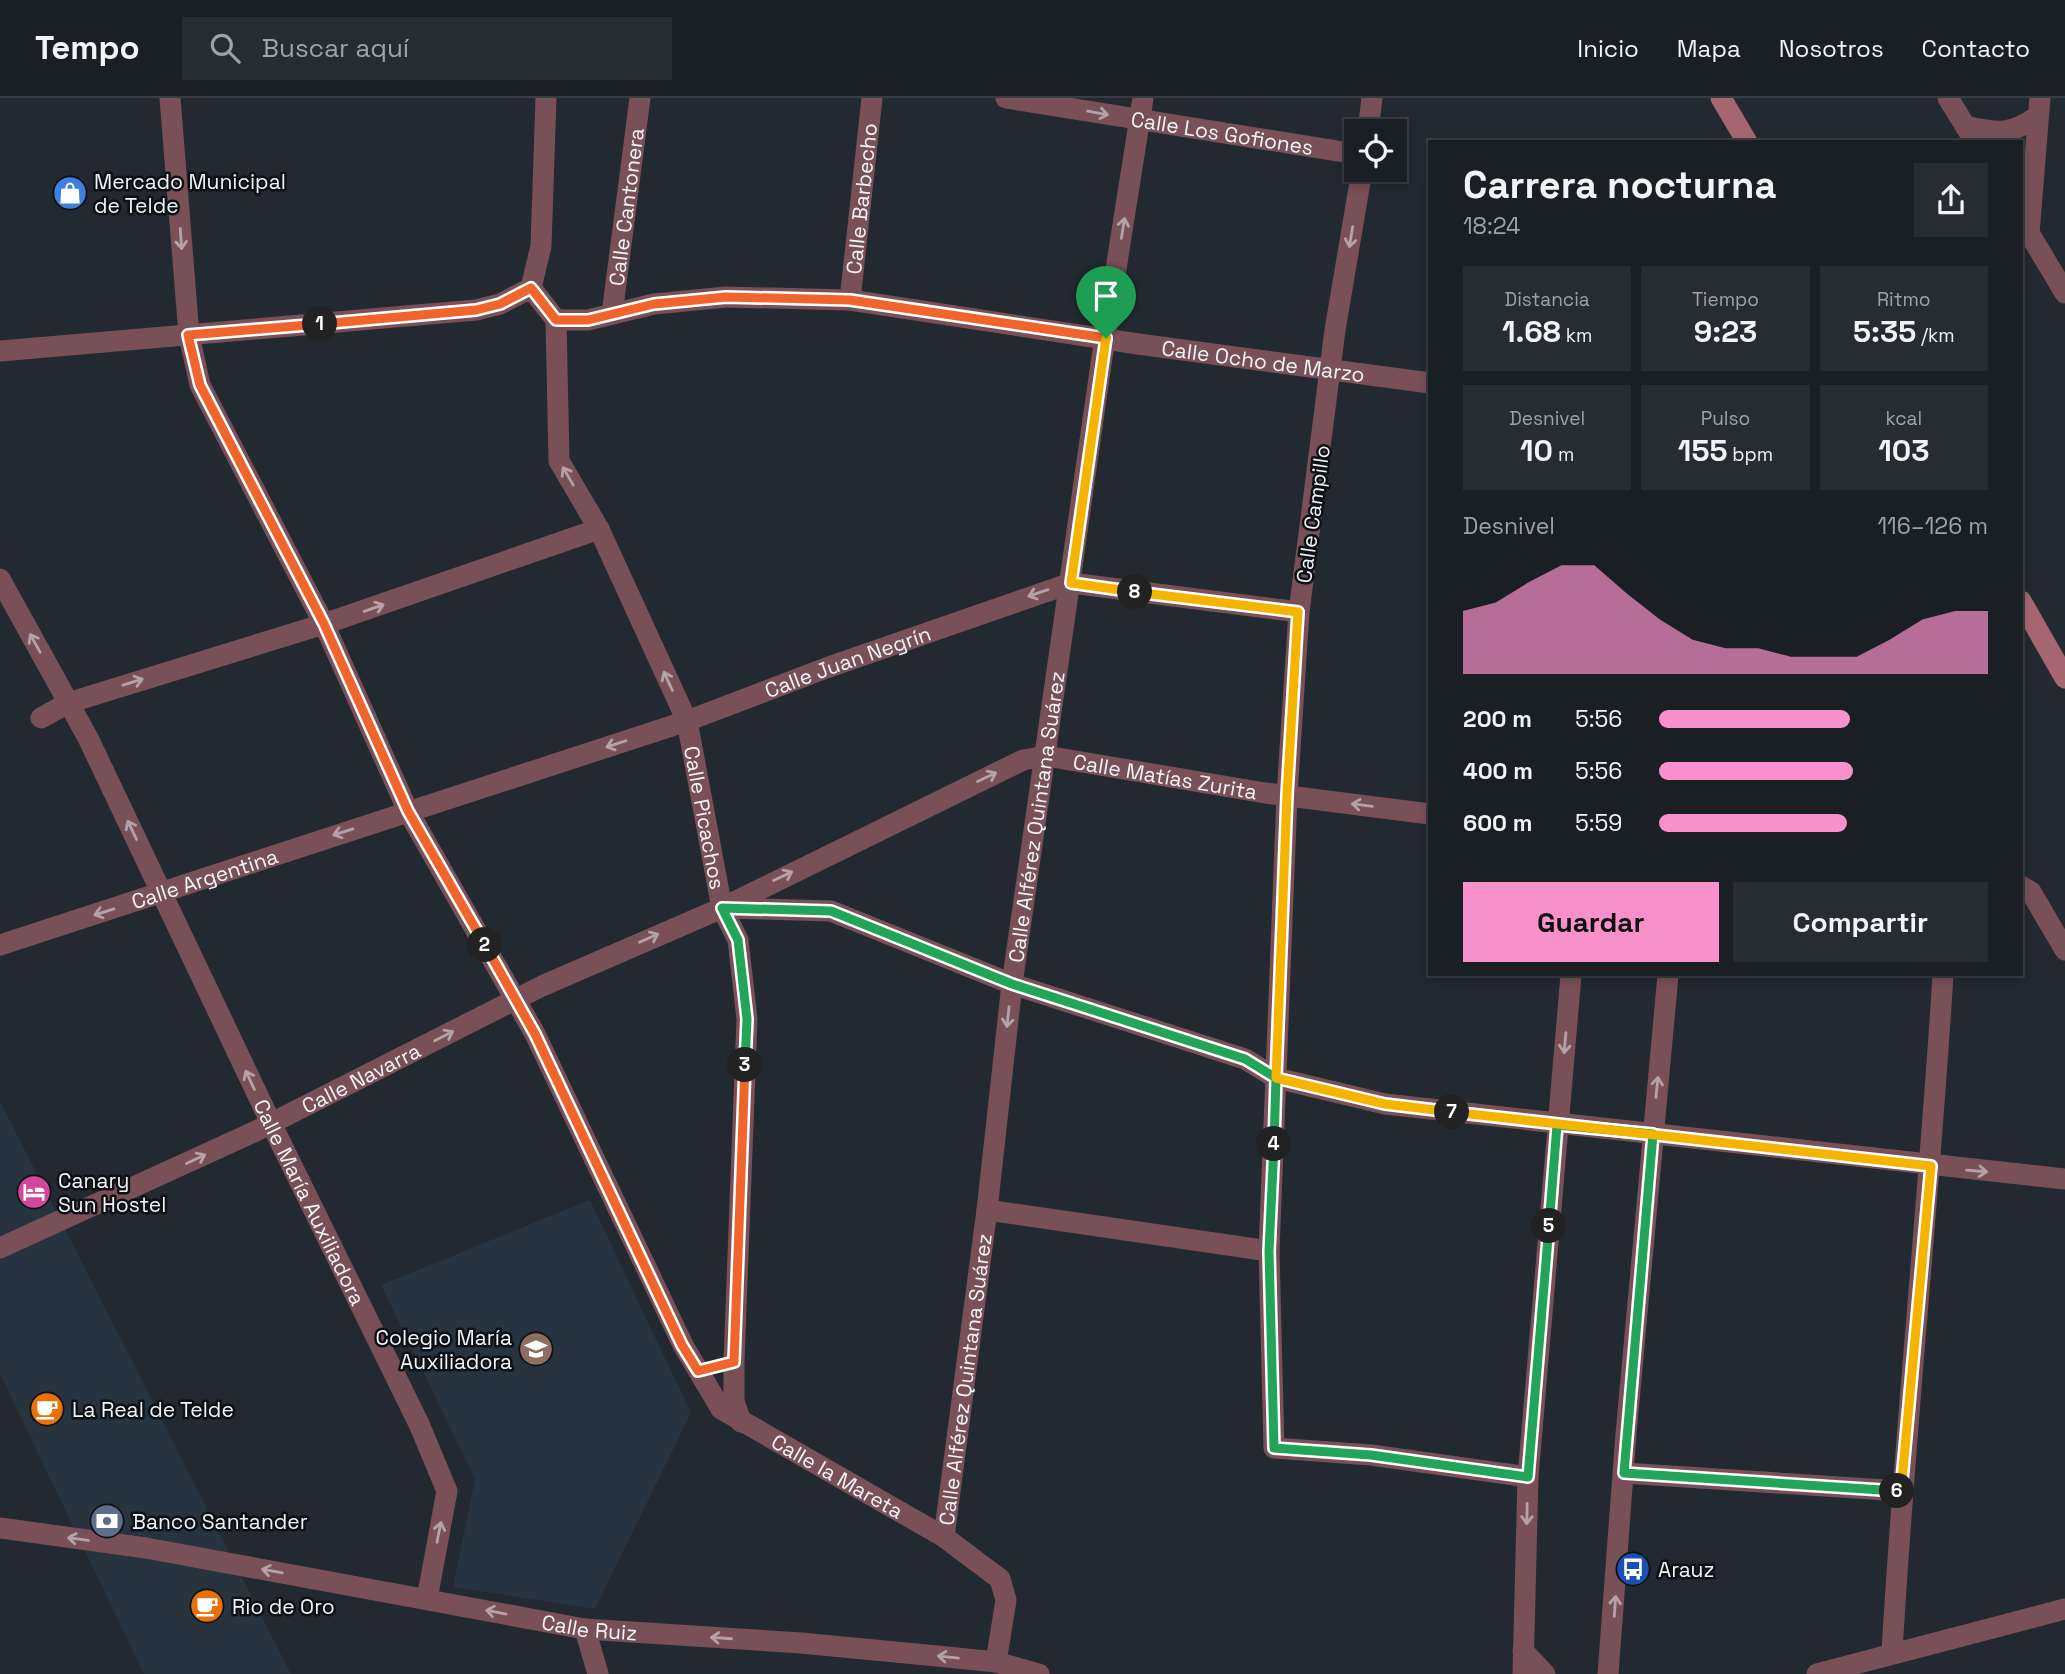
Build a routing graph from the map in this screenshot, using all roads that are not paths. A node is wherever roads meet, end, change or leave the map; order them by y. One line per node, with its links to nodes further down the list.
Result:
1 (170, 98): 23 (street, Calle la Mareta, one-way to 23)
2 (546, 98): 18 (street)
3 (640, 98): 21 (street, Calle Cantonera)
4 (873, 98): 20 (street, Calle Barbecho)
5 (1006, 98): 12 (street, Calle Los Gofiones, one-way to 12)
6 (1143, 98): 12 (street, Calle Alférez Quintana Suárez)
7 (1372, 98): 11 (street)
8 (1721, 98): 14 (main road)
9 (1948, 98): 13 (street)
10 (2039, 107): 13 (street); 17 (street)
11 (1369, 119)
12 (1140, 121): 15 (street, Calle Los Gofiones); 24 (street, Calle Alférez Quintana Suárez, one-way to 12)
13 (1970, 134)
14 (1746, 140)
15 (1344, 152)
16 (1360, 182): 26 (street, Calle Campillo, one-way to 26)
17 (2025, 227): 19 (street)
18 (531, 288): 22 (street); 23 (street)
19 (2065, 293)
20 (850, 300): 21 (street, Calle Ocho de Marzo); 24 (street, Calle Ocho de Marzo)
21 (612, 314): 22 (street, Calle Ocho de Marzo)
22 (556, 320): 28 (street, Calle Picachos, one-way to 22)
23 (188, 335): 25 (street); 33 (street, Calle la Mareta)
24 (1106, 338): 26 (street, Calle Ocho de Marzo); 30 (street, Calle Alférez Quintana Suárez)
25 (0, 351)
26 (1331, 369): 27 (street, Calle Ocho de Marzo); 32 (street, Calle Campillo)
27 (1428, 383)
28 (599, 529): 33 (street, one-way to 28); 37 (street, Calle Picachos, one-way to 28)
29 (0, 579): 35 (street, Calle María Auxiliadora, one-way to 29)
30 (1071, 583): 32 (street, Calle Juan Negrín); 37 (street, Calle Juan Negrín, one-way to 37); 38 (street, Calle Alférez Quintana Suárez)
31 (2023, 604): 34 (main road)
32 (1298, 612): 39 (street, Calle Campillo)
33 (324, 624): 35 (street, one-way to 33); 40 (street, Calle la Mareta)
34 (2065, 678)
35 (68, 703): 36 (street); 43 (street, Calle María Auxiliadora, one-way to 35)
36 (41, 718)
37 (687, 721): 40 (street, Calle Juan Negrín, one-way to 40); 44 (street, Calle Picachos)
38 (1046, 756): 39 (street, Calle Matías Zurita); 44 (street, Calle Matías Zurita, one-way to 38); 50 (street, Calle Alférez Quintana Suárez)
39 (1287, 795): 41 (street, Calle Matías Zurita, one-way to 39); 52 (street, Calle Campillo)
40 (408, 811): 43 (street, Calle Argentina, one-way to 43); 51 (street, Calle la Mareta)
41 (1428, 814)
42 (2023, 887): 46 (street)
43 (162, 892): 45 (street, Calle Argentina, one-way to 45); 53 (street, Calle María Auxiliadora, one-way to 43)
44 (722, 908): 50 (street); 51 (street, Calle Navarra, one-way to 44); 61 (street, Calle Picachos)
45 (0, 945)
46 (2065, 950)
47 (1571, 976): 54 (street, one-way to 54)
48 (1668, 976): 55 (street, one-way to 48)
49 (1943, 976): 56 (street)
50 (1012, 984): 52 (street); 58 (street, Calle Alférez Quintana Suárez, one-way to 58)
51 (515, 999): 53 (street, Calle Navarra, one-way to 51); 62 (street, Calle la Mareta)
52 (1276, 1078): 54 (street); 60 (street, Calle Campillo)
53 (271, 1123): 59 (street, Calle Navarra, one-way to 53); 69 (street, Calle María Auxiliadora, one-way to 53)
54 (1557, 1125): 55 (street); 65 (street)
55 (1653, 1134): 56 (street); 64 (street)
56 (1931, 1166): 57 (street, one-way to 57); 66 (street)
57 (2065, 1179)
58 (987, 1210): 60 (street); 68 (street, Calle Alférez Quintana Suárez)
59 (0, 1248)
60 (1269, 1251): 65 (street, Calle Campillo)
61 (734, 1362): 62 (street); 63 (street, Calle Picachos)
62 (698, 1371): 63 (street, Calle la Mareta)
63 (741, 1422): 68 (street, Calle la Mareta)
64 (1624, 1473): 66 (street); 75 (street, one-way to 64)
65 (1528, 1477): 72 (street, one-way to 72)
66 (1901, 1491): 73 (street)
67 (0, 1528): 69 (street, Calle Ruiz, one-way to 67)
68 (944, 1537): 74 (street, Calle la Mareta)
69 (426, 1599): 71 (street, Calle Ruiz, one-way to 69)
70 (2065, 1609): 73 (street)
71 (585, 1629): 74 (street, Calle Ruiz, one-way to 71); 76 (street)
72 (1523, 1651): 78 (street); 79 (street)
73 (1892, 1652): 81 (street)
74 (996, 1662): 77 (street, Calle Ruiz)
75 (1609, 1666): 80 (street)
76 (598, 1674)
77 (1039, 1674)
78 (1523, 1674)
79 (1545, 1674)
80 (1588, 1674)
81 (1817, 1674)

